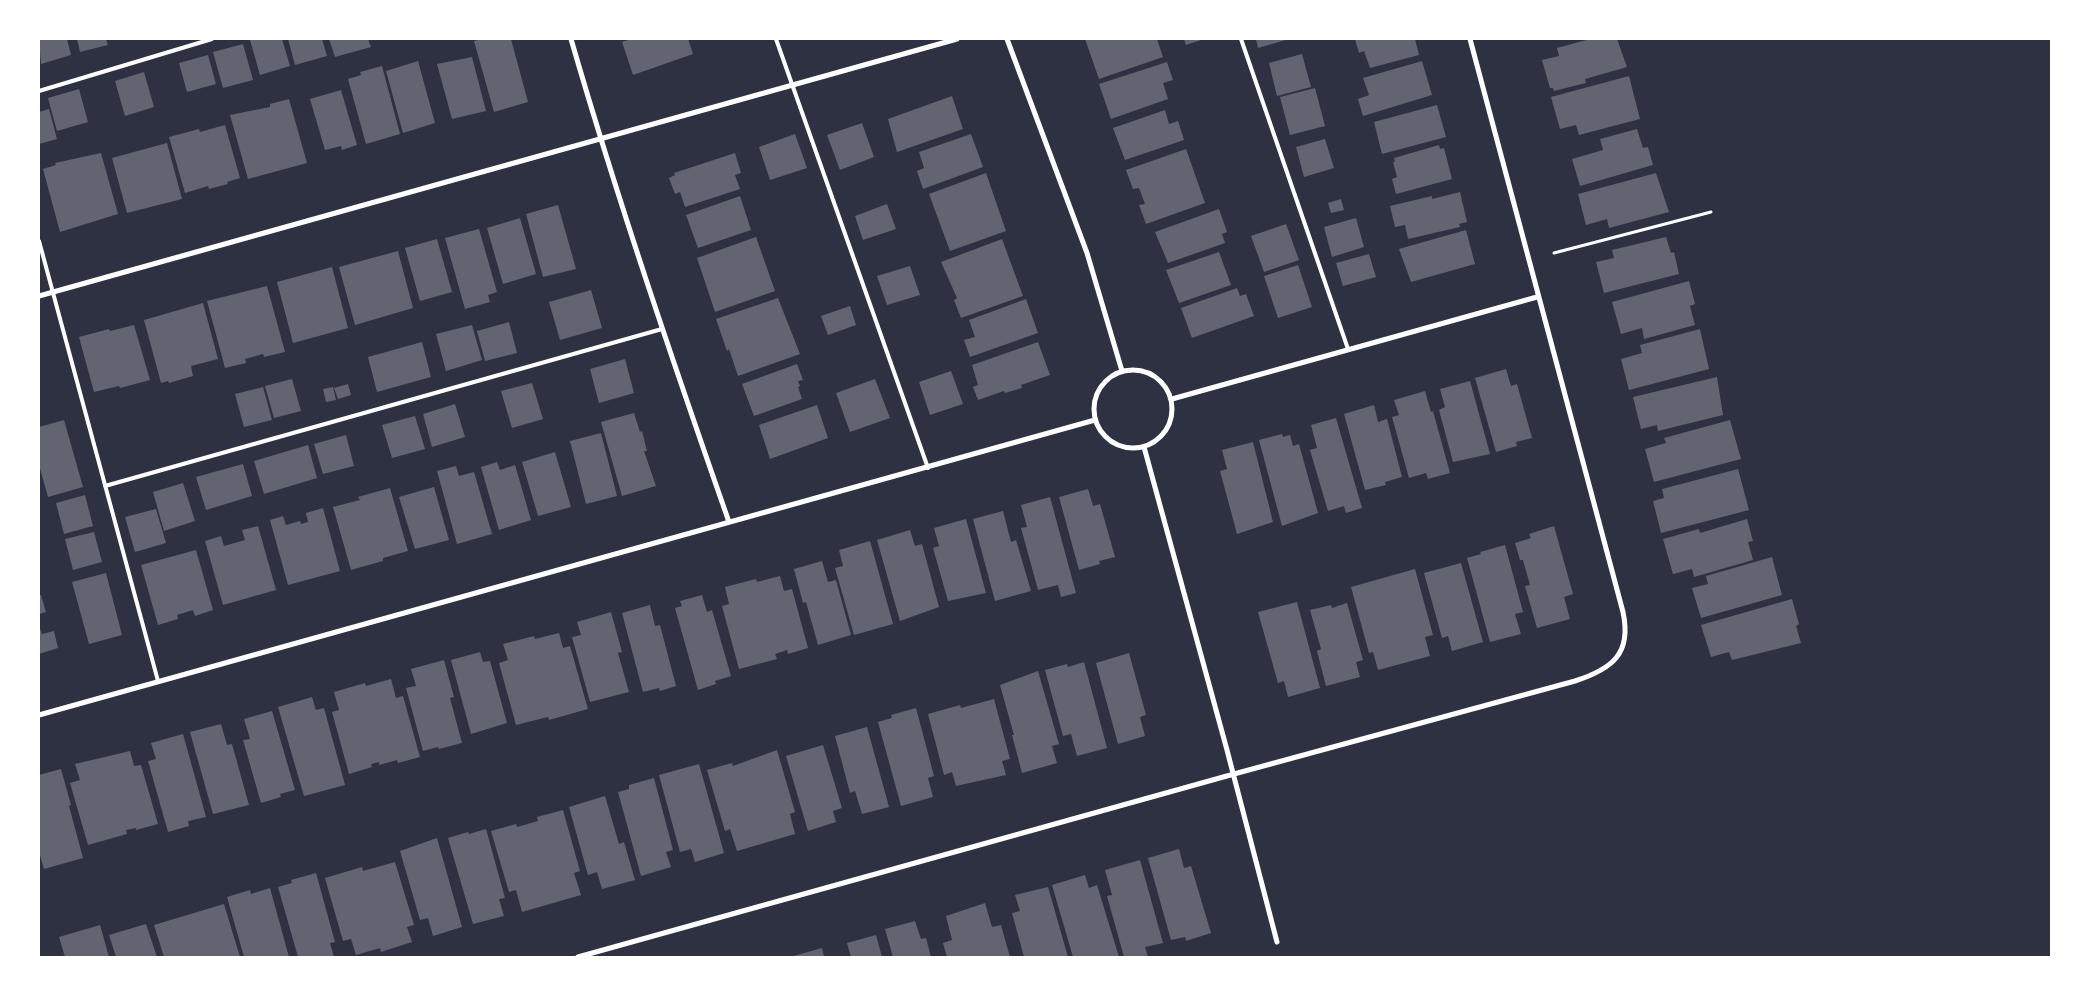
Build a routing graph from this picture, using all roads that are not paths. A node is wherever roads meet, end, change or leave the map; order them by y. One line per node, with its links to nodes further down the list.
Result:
1 (212, 39): 9 (lane)
2 (571, 39): 10 (street)
3 (776, 39): 8 (lane)
4 (958, 39): 8 (street)
5 (1007, 39): 17 (street)
6 (1241, 39): 16 (lane)
7 (1470, 39): 14 (street)
8 (792, 85): 10 (street); 21 (lane)
9 (39, 91)
10 (600, 139): 12 (street); 15 (street)
11 (39, 241): 12 (lane)
12 (53, 292): 13 (street); 22 (lane)
13 (39, 296)
14 (1537, 297): 16 (street); 26 (street)
15 (662, 329): 22 (lane); 23 (street)
16 (1348, 349): 18 (street)
17 (1122, 371): 18 (street); 19 (street)
18 (1172, 398): 20 (street)
19 (1095, 420): 20 (street); 21 (street)
20 (1144, 448): 26 (street)
21 (928, 468): 23 (street)
22 (105, 486): 24 (lane)
23 (729, 522): 24 (street)
24 (158, 681): 25 (street)
25 (39, 715)
26 (1234, 774): 27 (street); 28 (street)
27 (1277, 942)
28 (578, 957)

